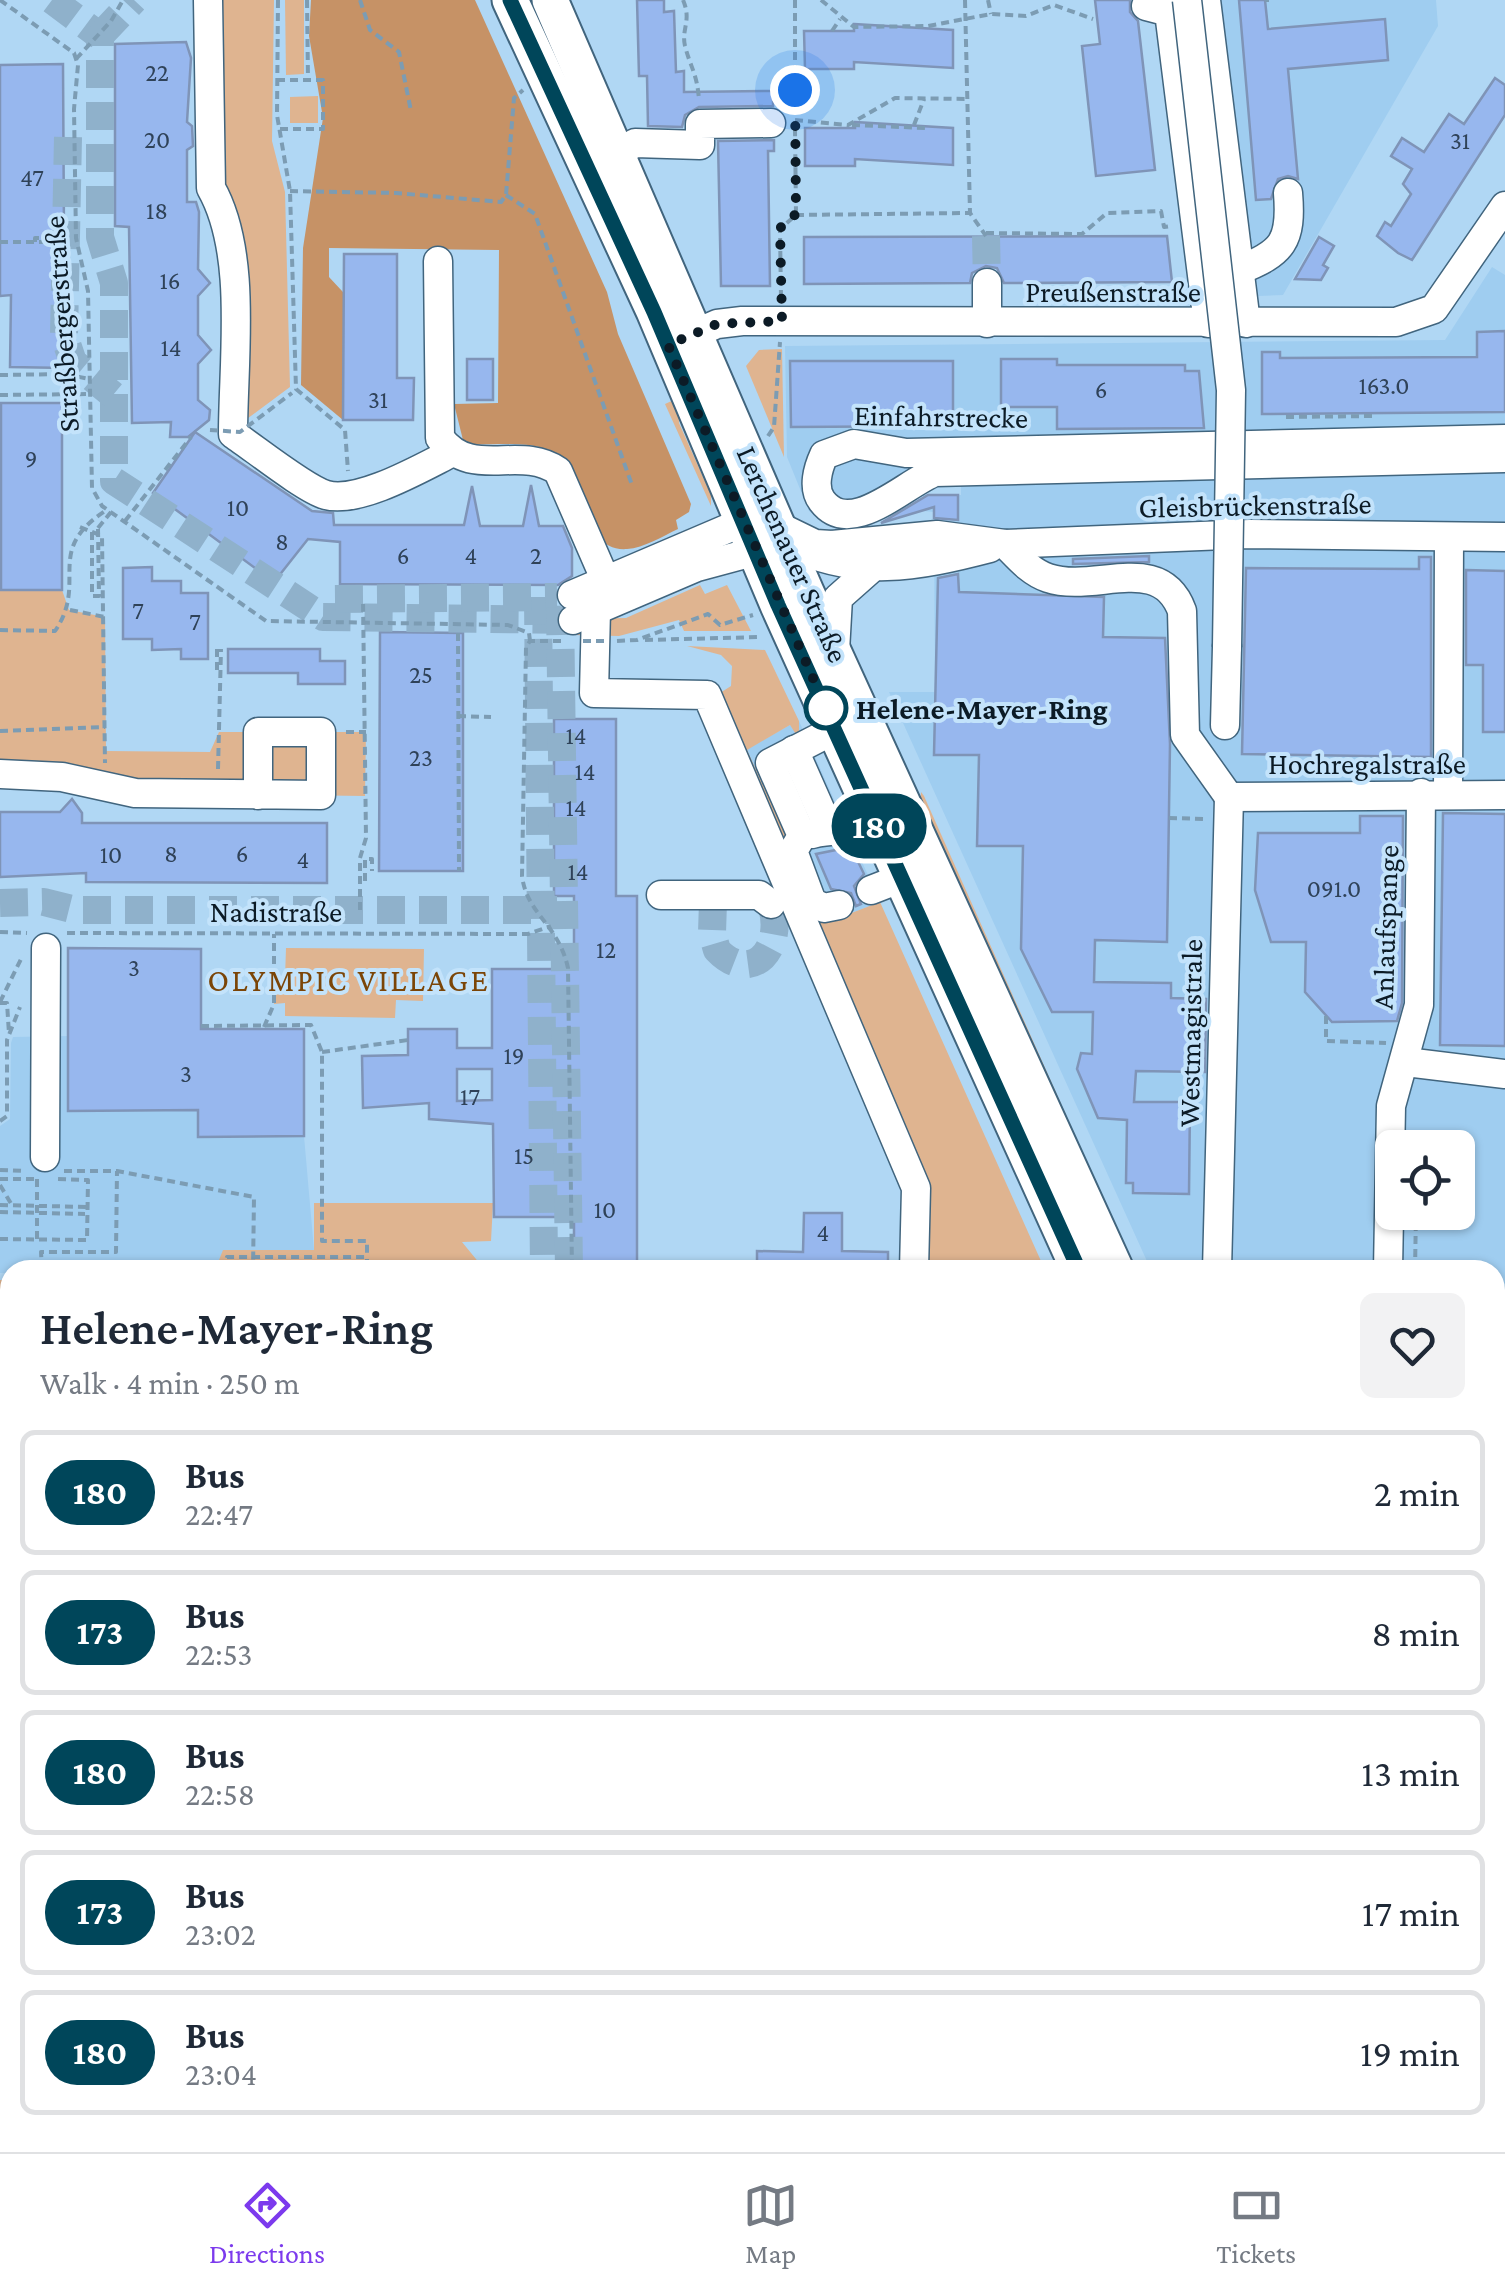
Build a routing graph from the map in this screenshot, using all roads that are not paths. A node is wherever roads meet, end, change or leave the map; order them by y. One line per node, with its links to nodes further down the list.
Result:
1 (208, 0): 19 (street)
2 (510, 0): 17 (main road, Lerchenauer Straße)
3 (550, 0): 8 (main road, Lerchenauer Straße)
4 (1188, 0): 28 (street, bridge)
5 (1206, 0): 12 (street)
6 (1146, 6): 14 (street)
7 (783, 122): 8 (street)
8 (618, 153): 17 (main road, Lerchenauer Straße)
9 (1288, 194): 12 (street)
10 (1505, 206): 15 (street, Preußenstraße)
11 (438, 260): 19 (street)
12 (1239, 270): 15 (street)
13 (987, 283): 16 (street)
14 (1208, 323): 15 (street, Preußenstraße); 16 (street, Preußenstraße)
15 (1246, 323)
16 (988, 324): 17 (street, Preußenstraße)
17 (682, 339): 21 (main road, Lerchenauer Straße)
18 (1505, 439): 20 (street, Einfahrstrecke)
19 (451, 453): 26 (street)
20 (1505, 458)
21 (765, 535): 24 (street); 25 (street); 26 (street); 27 (main road, Lerchenauer Straße); 29 (main road, Lerchenauer Straße)
22 (1449, 536): 23 (street, Gleisbrückenstraße); 24 (street, Gleisbrückenstraße); 31 (street, Anlaufspange)
23 (1505, 536)
24 (1005, 544): 25 (street); 34 (street)
25 (873, 567): 27 (street)
26 (586, 612): 44 (street)
27 (836, 652): 46 (main road, Lerchenauer Straße)
28 (1225, 724)
29 (836, 729): 35 (main road, Lerchenauer Straße); 36 (street)
30 (0, 774): 32 (street)
31 (1434, 794): 33 (street, Hochregalstraße); 34 (street, Hochregalstraße); 41 (street, Anlaufspange)
32 (258, 795)
33 (1505, 795)
34 (1229, 797): 47 (street, Westmagistrale)
35 (877, 823): 36 (street); 45 (main road, Lerchenauer Straße)
36 (815, 833): 39 (street)
37 (661, 895): 38 (street)
38 (771, 904)
39 (839, 905)
40 (41, 941): 43 (street)
41 (1406, 1062): 42 (street); 48 (street, Anlaufspange)
42 (1505, 1074)
43 (41, 1168)
44 (914, 1260)
45 (1073, 1260)
46 (1111, 1260)
47 (1217, 1260)
48 (1388, 1260)

